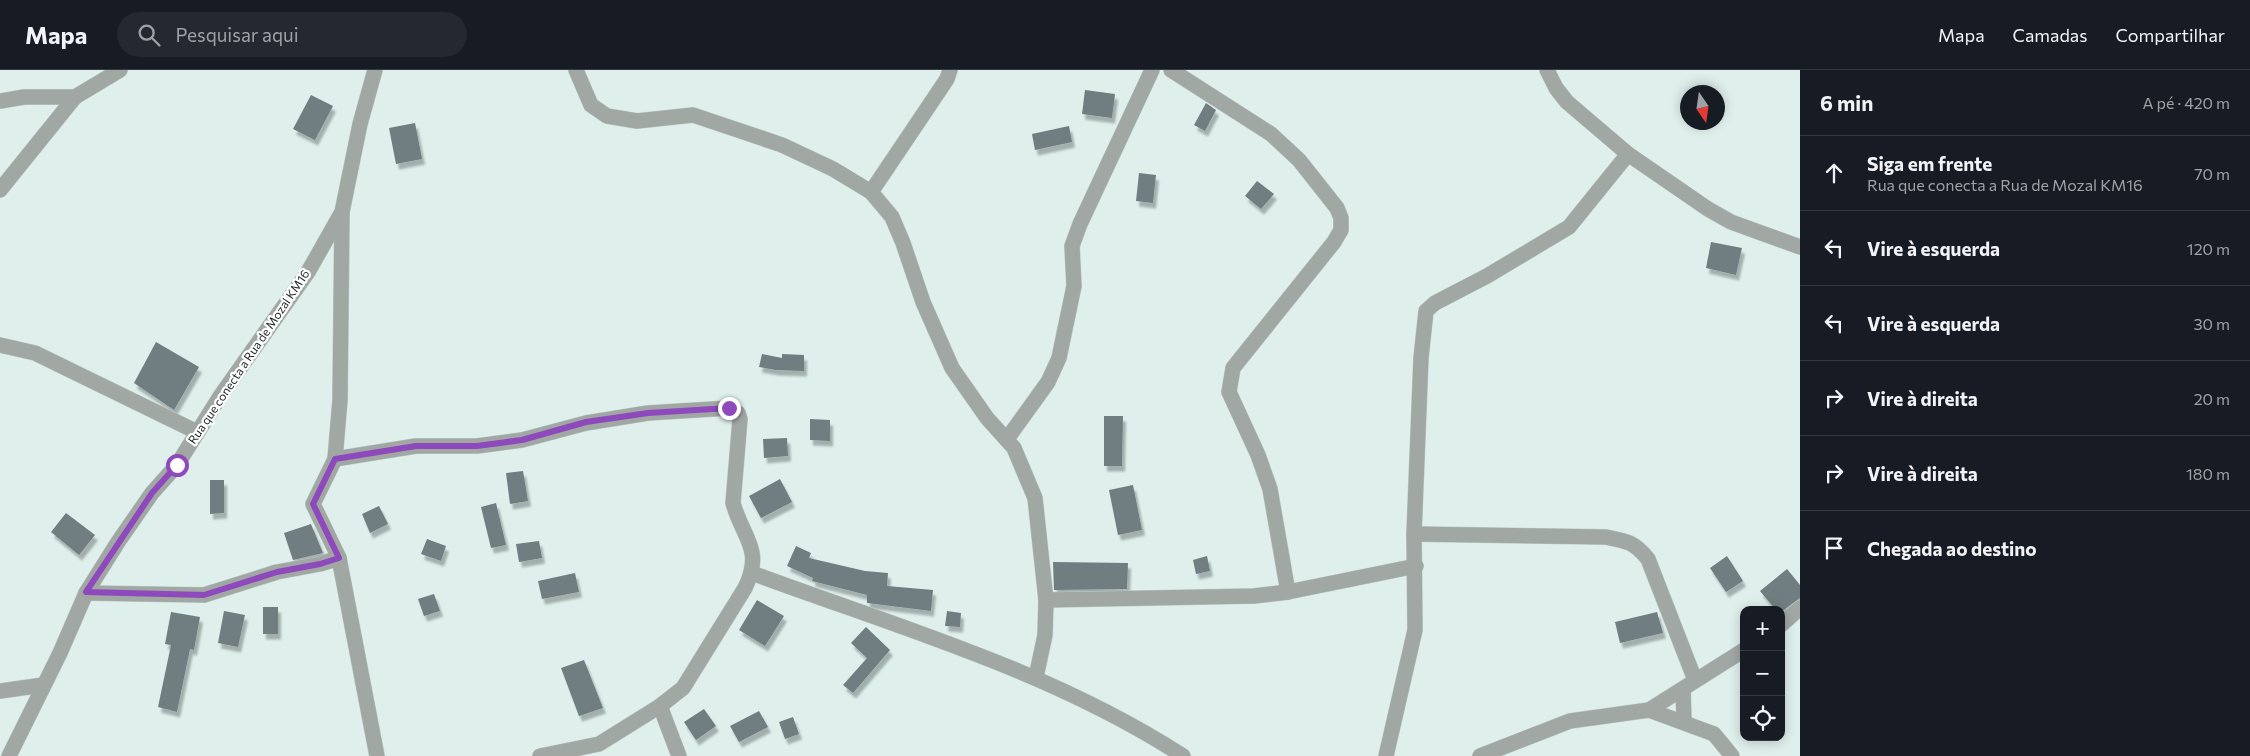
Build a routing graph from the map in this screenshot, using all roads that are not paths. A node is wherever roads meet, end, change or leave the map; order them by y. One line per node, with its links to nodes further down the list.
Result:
1 (120, 70): 8 (street)
2 (375, 70): 13 (street, Rua que conecta a Rua de Mozal KM16)
3 (576, 70): 12 (street)
4 (950, 70): 12 (street)
5 (1152, 70): 17 (street)
6 (1171, 70): 24 (street)
7 (1547, 70): 10 (street)
8 (74, 97): 9 (street); 11 (street)
9 (0, 101)
10 (1628, 154): 14 (street); 19 (street)
11 (0, 190)
12 (871, 192): 17 (street)
13 (342, 212): 16 (street, Rua que conecta a Rua de Mozal KM16); 18 (street)
14 (1800, 247)
15 (0, 345): 16 (street)
16 (198, 432): 23 (street, Rua que conecta a Rua de Mozal KM16)
17 (1007, 439): 25 (street)
18 (335, 459): 20 (street); 22 (street)
19 (1414, 534): 21 (street); 30 (street)
20 (339, 558): 23 (street); 37 (street)
21 (1416, 566): 24 (street); 41 (street)
22 (752, 574): 29 (street); 33 (street)
23 (86, 592): 31 (street, Rua que conecta a Rua de Mozal KM16)
24 (1288, 592): 25 (street)
25 (1046, 600): 29 (street)
26 (1800, 608): 27 (street)
27 (1785, 621)
28 (1742, 651): 30 (street)
29 (1036, 677): 40 (street)
30 (1689, 684): 34 (street); 35 (street)
31 (44, 685): 32 (street); 36 (street, Rua que conecta a Rua de Mozal KM16)
32 (0, 691)
33 (660, 706): 38 (street); 39 (street)
34 (1650, 710): 35 (street); 42 (street)
35 (1684, 721): 43 (street)
36 (9, 756)
37 (377, 756)
38 (540, 756)
39 (679, 756)
40 (1183, 756)
41 (1386, 756)
42 (1480, 756)
43 (1732, 756)

